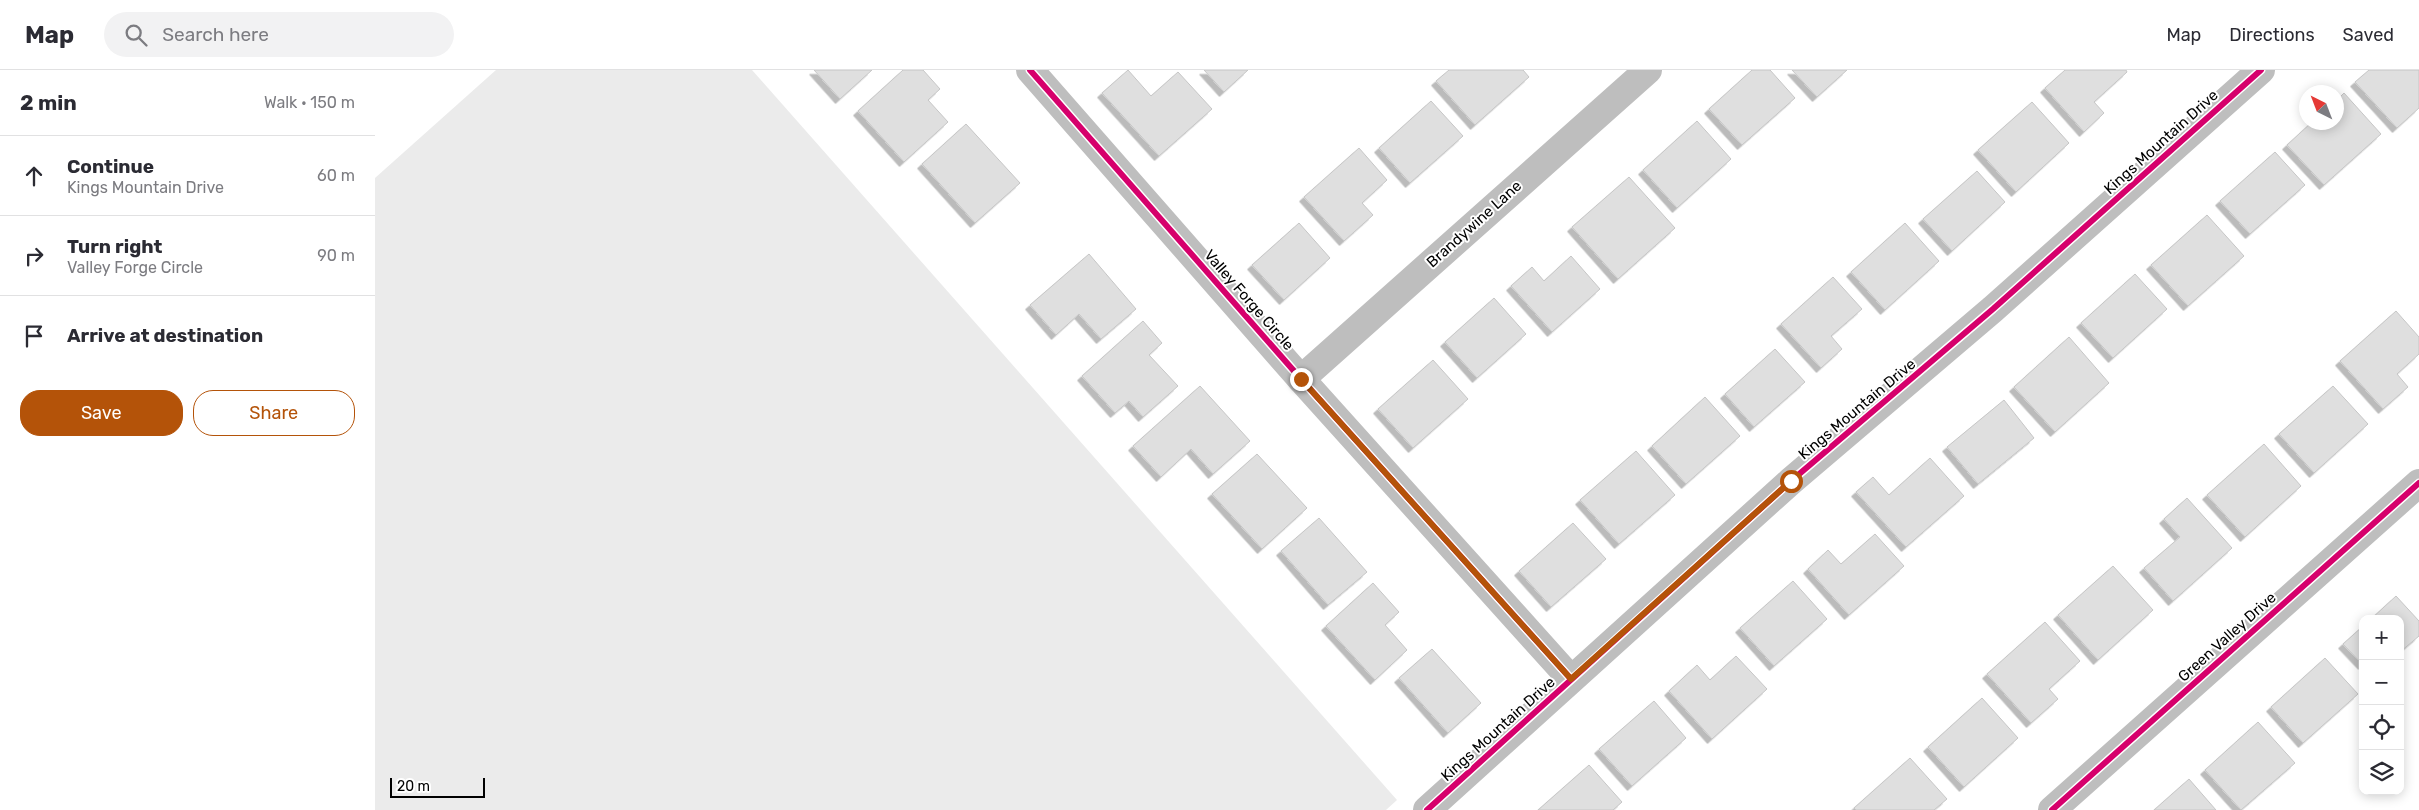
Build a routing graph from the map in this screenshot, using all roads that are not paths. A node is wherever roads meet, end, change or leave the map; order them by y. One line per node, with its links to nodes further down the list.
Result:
1 (1030, 70): 4 (street, Valley Forge Circle)
2 (1648, 70): 4 (street, Brandywine Lane)
3 (2261, 70): 6 (street, Kings Mountain Drive)
4 (1301, 379): 6 (street, Valley Forge Circle)
5 (2419, 483): 8 (street, Green Valley Drive)
6 (1571, 679): 7 (street, Kings Mountain Drive)
7 (1427, 810)
8 (2052, 810)

